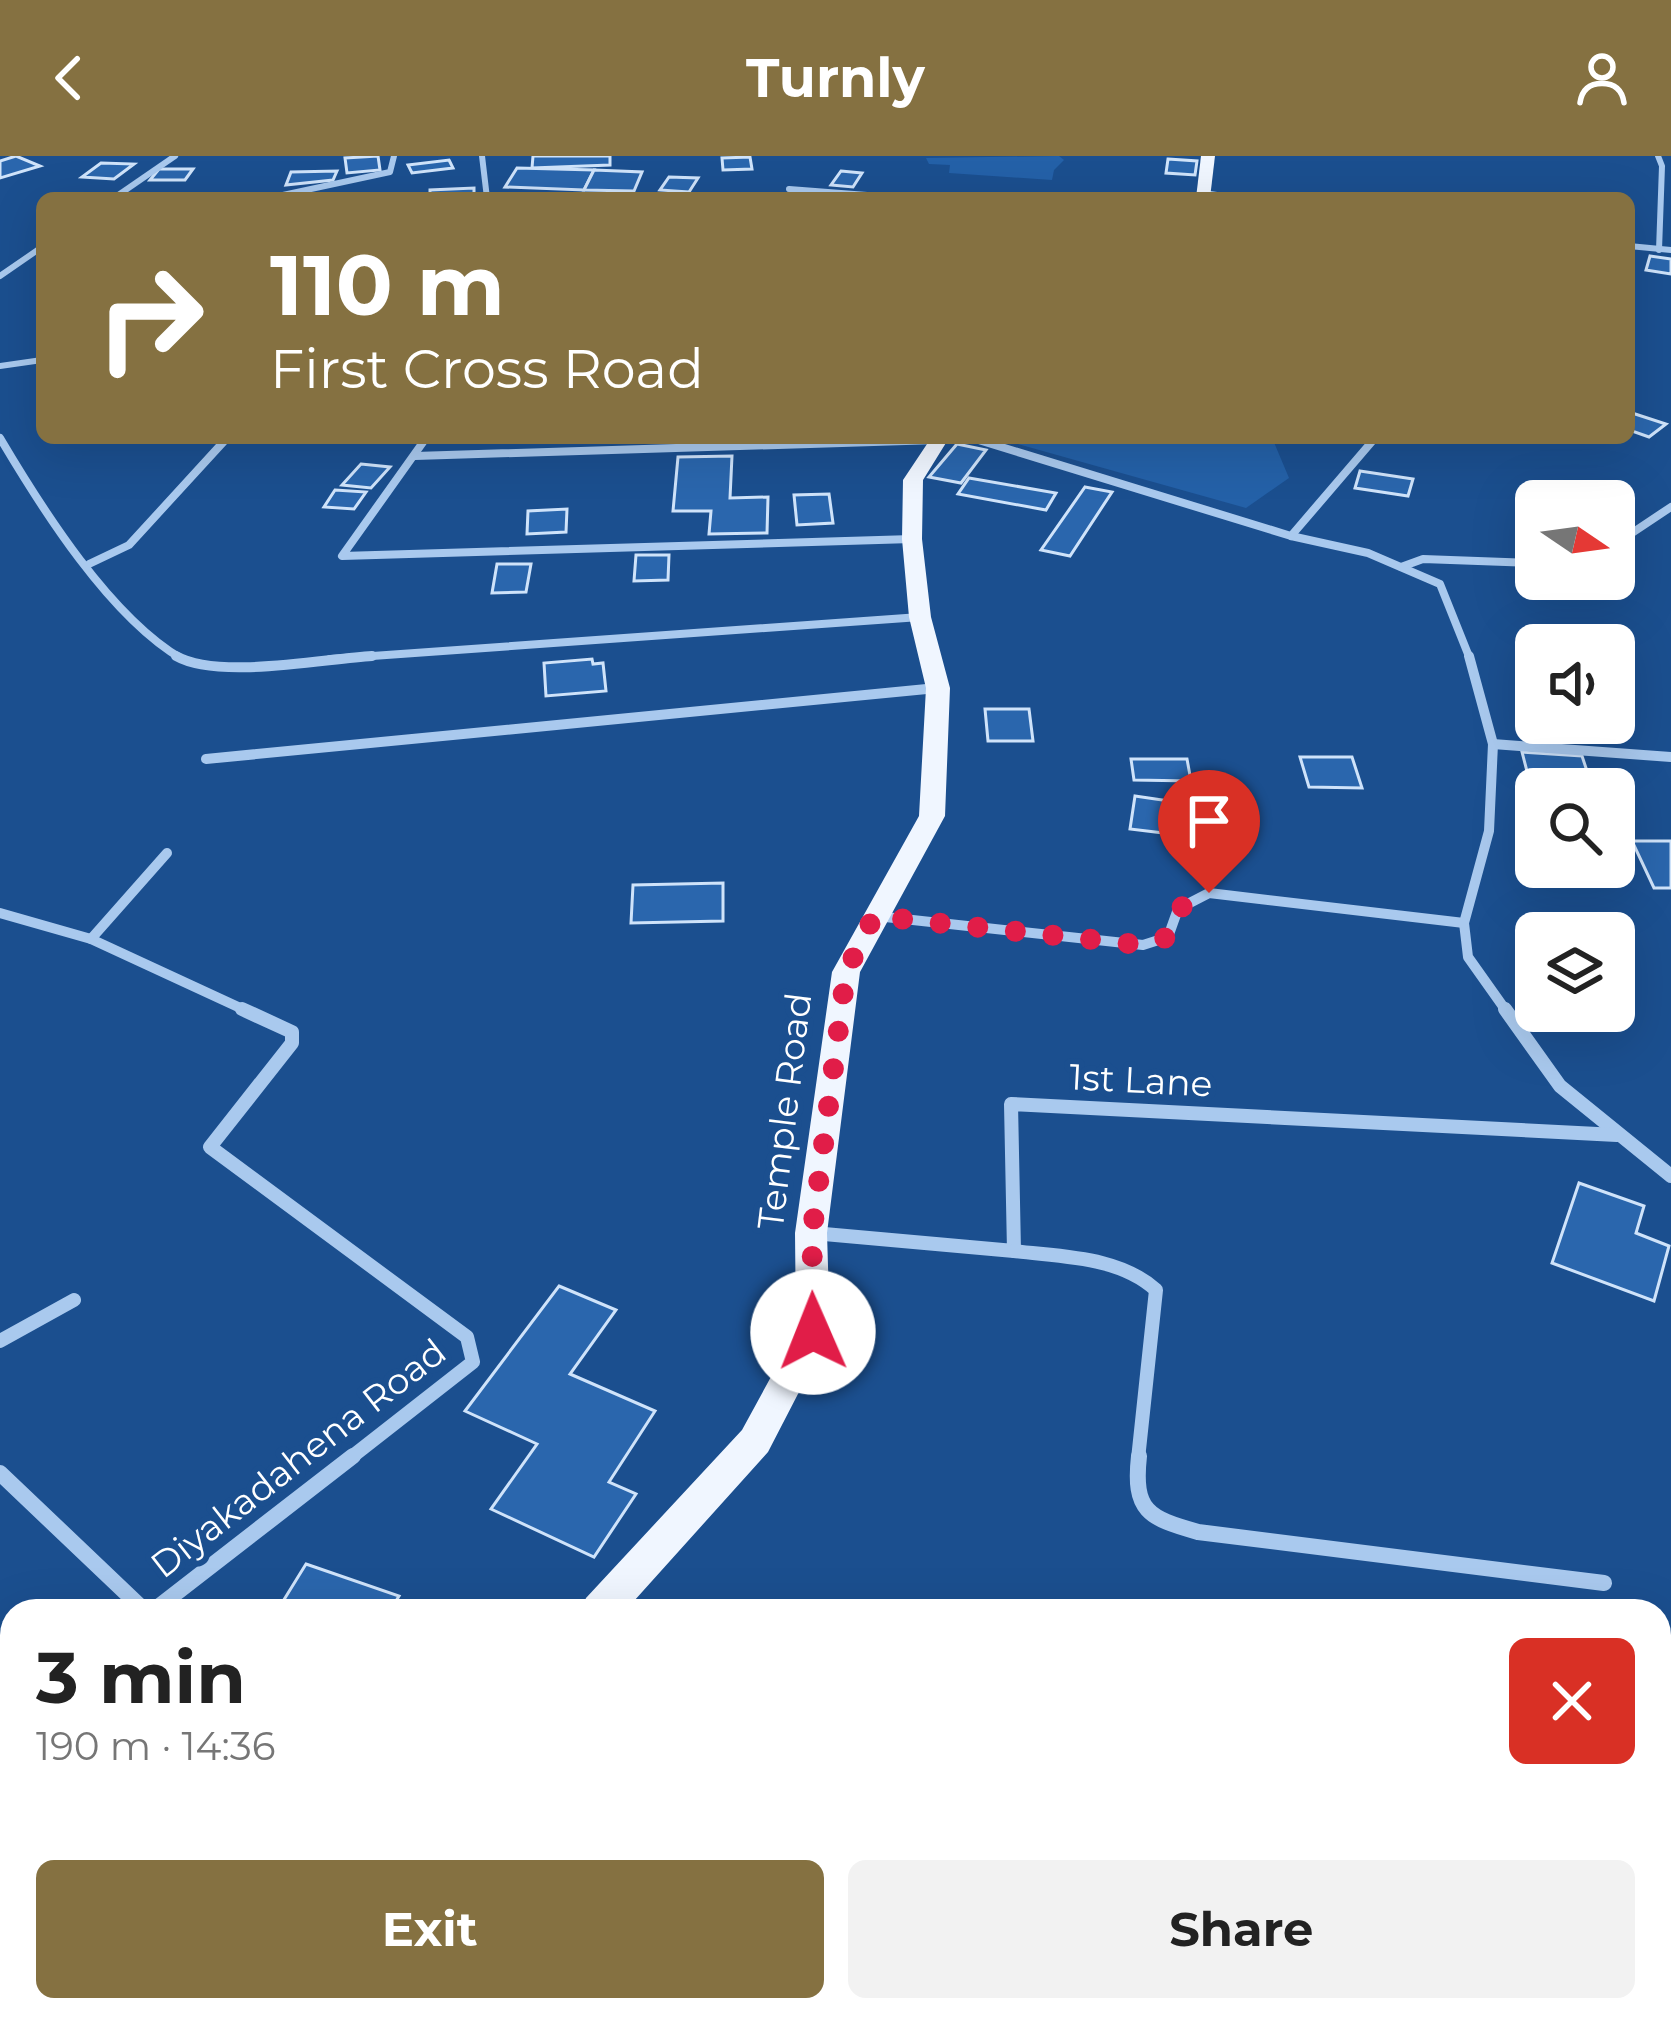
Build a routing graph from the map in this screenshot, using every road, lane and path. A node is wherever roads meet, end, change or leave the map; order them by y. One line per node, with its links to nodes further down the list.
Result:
1 (175, 156): 9 (street)
2 (394, 156): 10 (street)
3 (482, 156): 11 (street)
4 (1208, 156): 13 (main road)
5 (1658, 156): 6 (street)
6 (1661, 182): 7 (street); 15 (street)
7 (1671, 183)
8 (788, 189): 12 (street)
9 (123, 192)
10 (297, 192)
11 (486, 192)
12 (827, 192)
13 (1204, 192)
14 (1635, 247): 15 (street)
15 (1659, 250): 16 (street)
16 (1671, 250)
17 (36, 252): 18 (street)
18 (0, 276)
19 (36, 361): 20 (street)
20 (0, 366)
21 (0, 438): 29 (street)
22 (222, 444): 35 (street)
23 (423, 444): 28 (street)
24 (599, 444): 28 (street)
25 (936, 444): 33 (main road, Temple Road)
26 (992, 444): 32 (street)
27 (1370, 444): 32 (street)
28 (416, 456): 33 (street)
29 (6, 460): 35 (street)
30 (1671, 507): 31 (street)
31 (1635, 531)
32 (1291, 536): 36 (street)
33 (912, 539): 37 (main road, Temple Road)
34 (1515, 561): 36 (street)
35 (89, 564): 37 (street)
36 (1400, 567): 39 (street)
37 (920, 617): 38 (main road, Temple Road)
38 (938, 688): 41 (street); 44 (main road, Temple Road)
39 (1493, 744): 40 (street); 45 (street)
40 (1671, 757)
41 (206, 759)
42 (167, 853): 46 (street)
43 (0, 913): 46 (street, Diyakadahena Road)
44 (874, 916): 45 (street); 49 (main road, Temple Road)
45 (1464, 923): 47 (street)
46 (91, 939): 56 (street, Diyakadahena Road)
47 (1620, 1135): 48 (street); 50 (street, 1st Lane)
48 (1671, 1176)
49 (812, 1233): 50 (street); 57 (main road, Temple Road)
50 (1015, 1251): 54 (street)
51 (74, 1300): 52 (street)
52 (0, 1341)
53 (0, 1473): 55 (street)
54 (1604, 1583)
55 (136, 1599)
56 (165, 1599)
57 (611, 1599)

